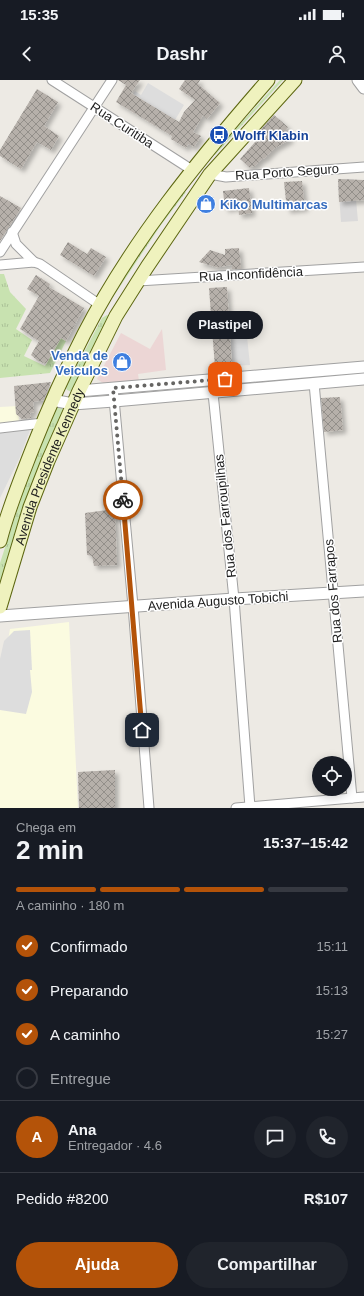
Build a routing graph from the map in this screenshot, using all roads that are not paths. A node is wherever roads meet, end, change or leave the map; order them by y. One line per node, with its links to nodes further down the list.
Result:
1 (52, 80): 7 (street, Rua Curitiba)
2 (112, 80): 7 (street)
3 (268, 80): 9 (main road, Avenida Presidente Kennedy)
4 (295, 80): 10 (main road, Avenida Presidente Kennedy)
5 (358, 80): 6 (street)
6 (364, 88)
7 (94, 107): 9 (street, Rua Curitiba); 11 (street)
8 (364, 167): 10 (street, Rua Porto Seguro)
9 (192, 170): 17 (main road, Avenida Presidente Kennedy)
10 (210, 174): 16 (main road, Avenida Presidente Kennedy)
11 (12, 232): 12 (street); 13 (street)
12 (0, 252)
13 (34, 262): 14 (street); 17 (street)
14 (0, 266)
15 (364, 267): 16 (street, Rua Inconfidência)
16 (138, 281): 22 (main road, Avenida Presidente Kennedy)
17 (100, 305): 24 (main road, Avenida Presidente Kennedy)
18 (364, 367): 21 (street)
19 (364, 380): 20 (street)
20 (314, 383): 23 (street); 31 (street, Rua dos Farrapos)
21 (113, 388): 22 (street); 25 (street)
22 (78, 391): 26 (main road, Avenida Presidente Kennedy)
23 (213, 393): 25 (street); 32 (street, Rua dos Farroupilhas)
24 (52, 400): 26 (street); 27 (main road, Avenida Presidente Kennedy)
25 (114, 401): 26 (street); 33 (street)
26 (73, 404): 34 (main road, Avenida Presidente Kennedy)
27 (43, 423): 28 (street); 29 (main road, Avenida Presidente Kennedy)
28 (0, 428)
29 (0, 541)
30 (364, 591): 31 (street, Avenida Augusto Tobichi)
31 (334, 594): 32 (street, Avenida Augusto Tobichi); 37 (street, Rua dos Farrapos)
32 (234, 599): 33 (street, Avenida Augusto Tobichi); 39 (street, Rua dos Farroupilhas)
33 (133, 606): 35 (street, Avenida Augusto Tobichi); 40 (street)
34 (0, 607)
35 (0, 616)
36 (364, 797): 37 (street)
37 (352, 798): 38 (street)
38 (310, 805): 39 (street)
39 (250, 807): 41 (street)
40 (149, 808)
41 (236, 808)

